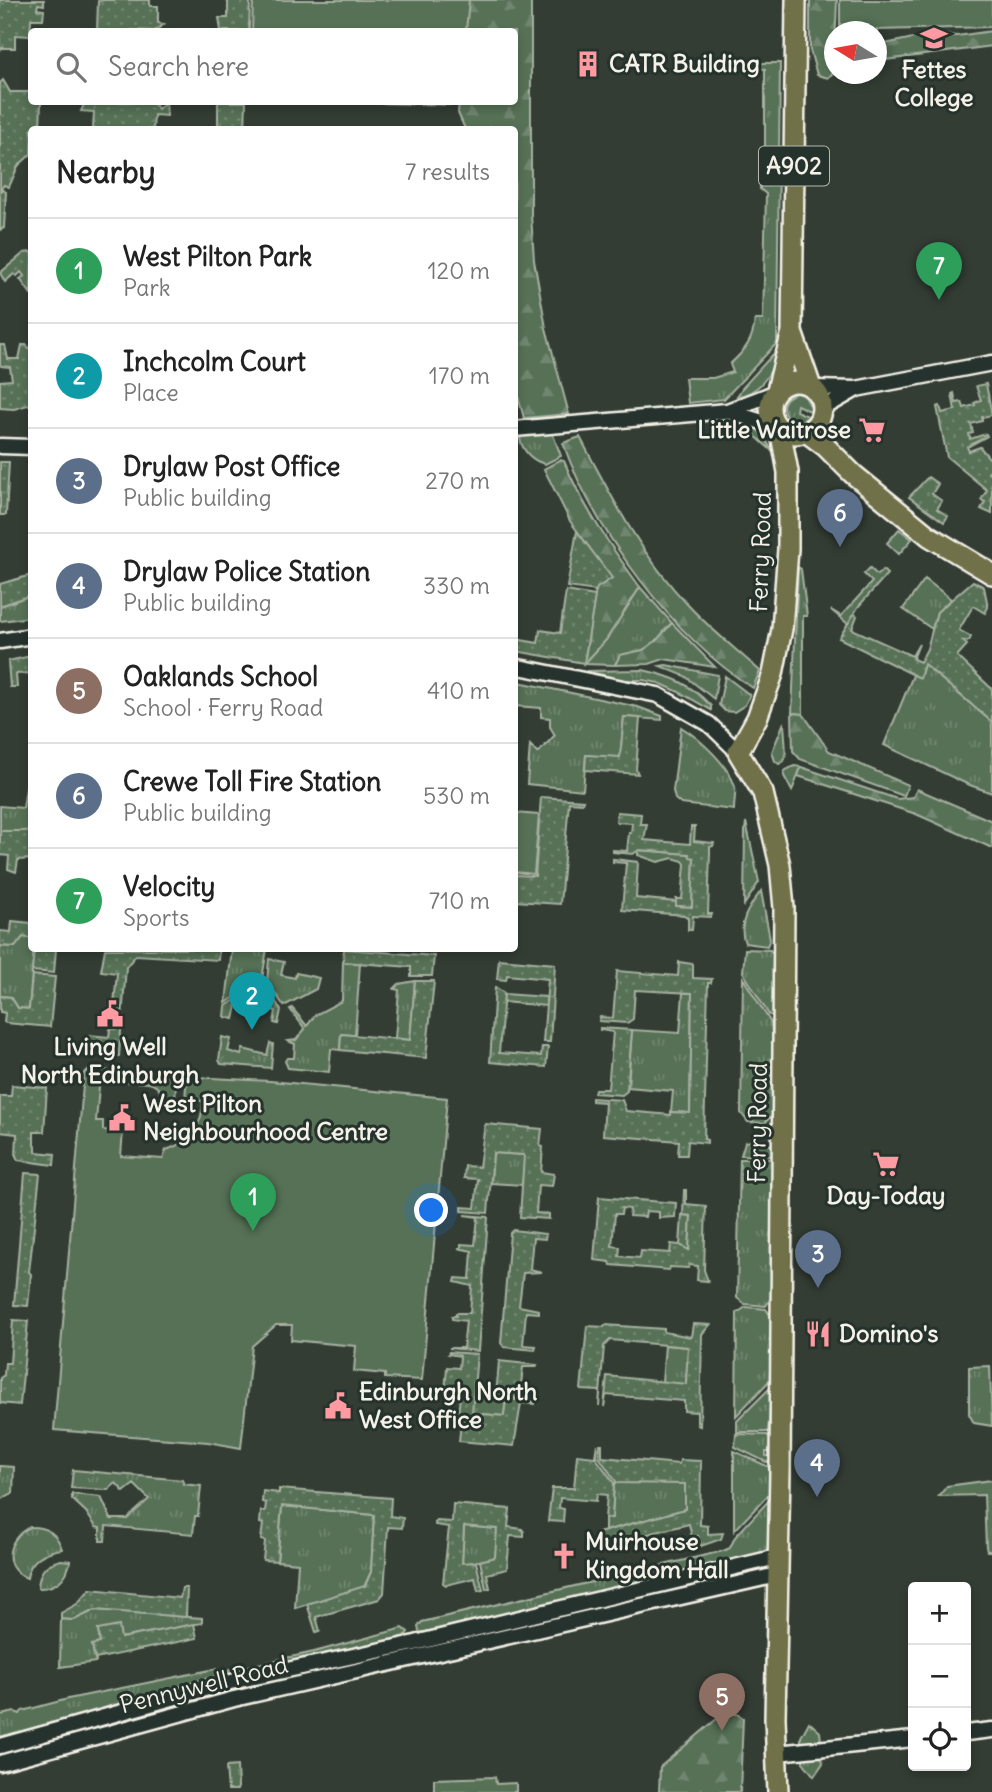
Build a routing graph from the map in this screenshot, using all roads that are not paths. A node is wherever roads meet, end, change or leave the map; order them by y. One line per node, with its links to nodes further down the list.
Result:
1 (796, 0): 2 (main road, A902)
2 (792, 332): 4 (main road); 6 (main road)
3 (992, 363): 5 (street)
4 (812, 388): 5 (street); 6 (main road); 8 (main road)
5 (856, 389): 8 (street)
6 (776, 392): 7 (street); 9 (main road)
7 (727, 411): 9 (street); 10 (street)
8 (822, 412): 11 (main road); 15 (main road)
9 (779, 428): 11 (main road); 14 (main road, Ferry Road)
10 (518, 429)
11 (804, 433): 14 (main road, Ferry Road); 15 (main road)
12 (0, 446): 13 (street)
13 (28, 447)
14 (788, 472): 20 (main road, Ferry Road)
15 (883, 496): 16 (main road)
16 (992, 574)
17 (28, 637): 18 (street)
18 (0, 641)
19 (518, 667): 20 (street)
20 (738, 752): 21 (main road, Ferry Road)
21 (777, 1566): 22 (street, Pennywell Road); 27 (main road, Ferry Road)
22 (418, 1650): 26 (street, Pennywell Road); 28 (street, Pennywell Road)
23 (992, 1730): 24 (street)
24 (971, 1732)
25 (908, 1740): 27 (street)
26 (0, 1746)
27 (777, 1753): 29 (main road, Ferry Road)
28 (0, 1763)
29 (778, 1792)

